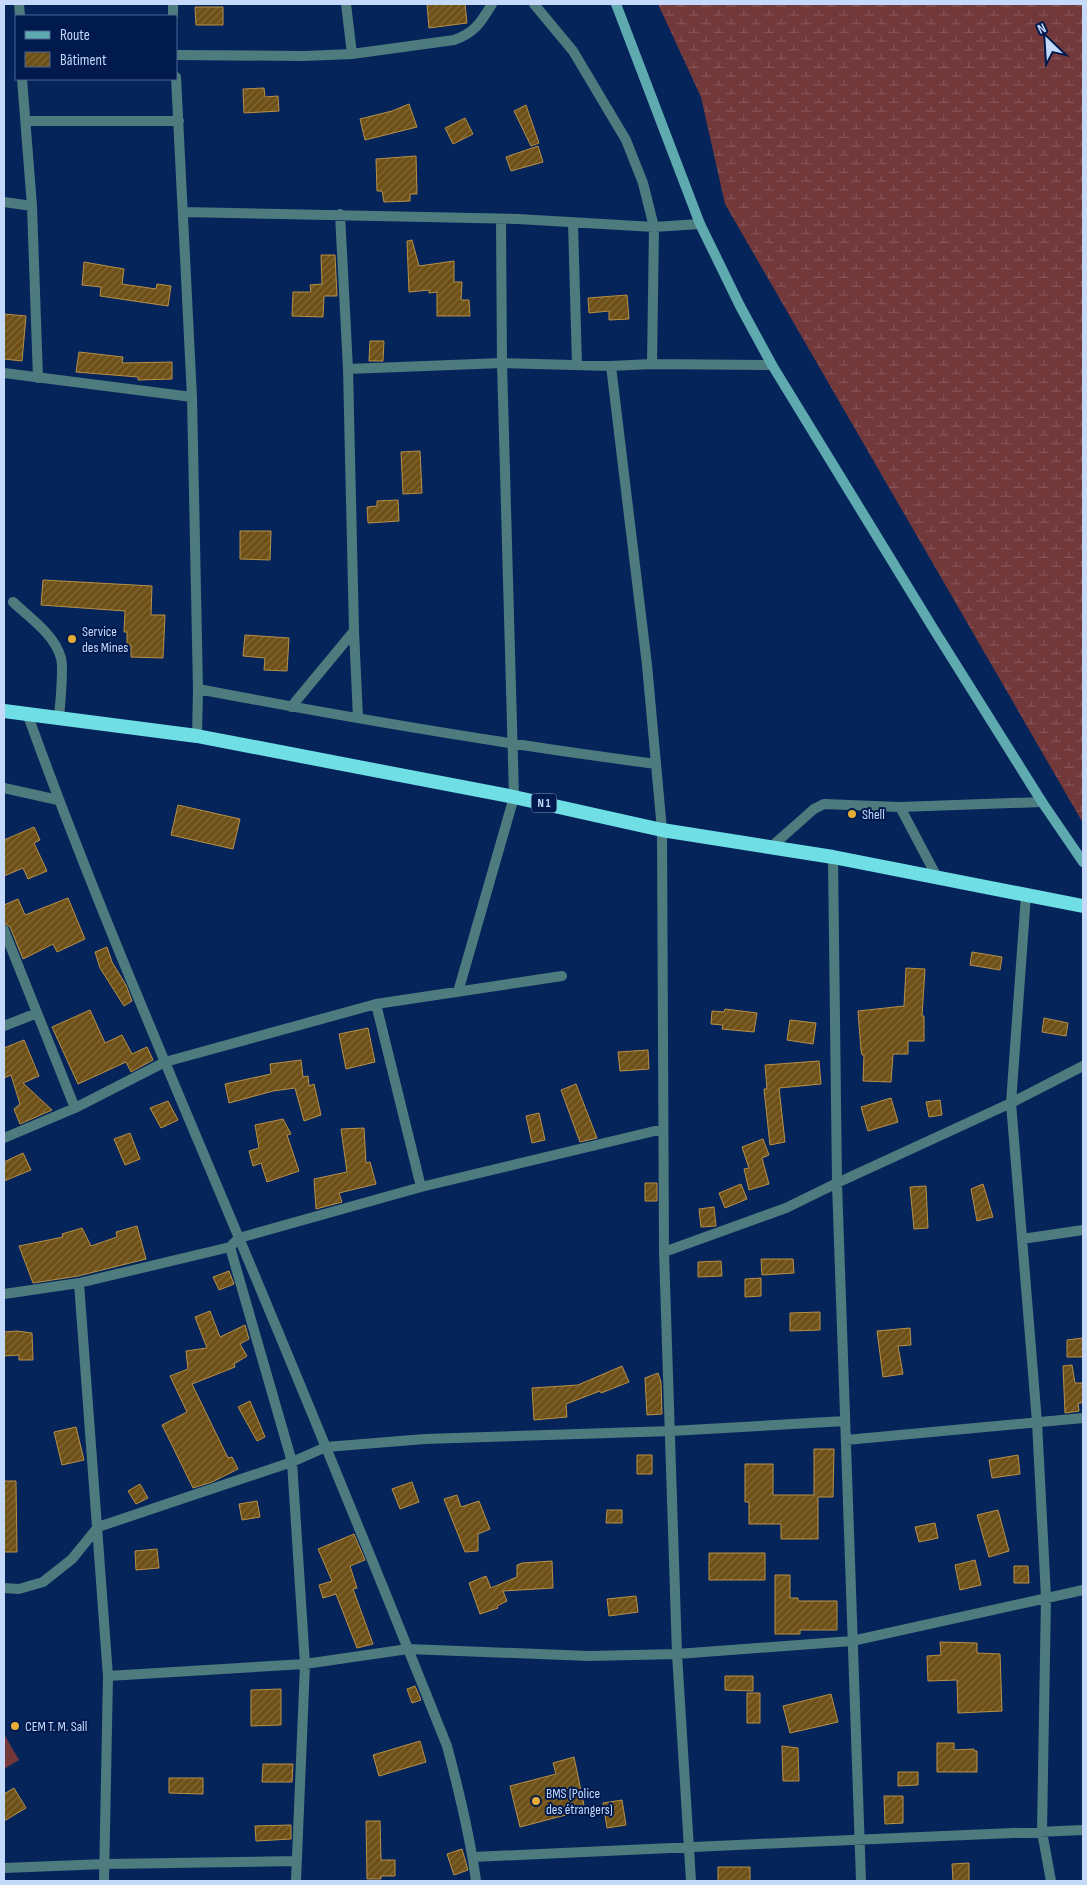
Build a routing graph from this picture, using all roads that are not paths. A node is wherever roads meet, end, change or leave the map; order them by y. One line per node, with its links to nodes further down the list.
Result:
1 (346, 4): 5 (street)
2 (492, 4): 5 (street)
3 (534, 4): 18 (street)
4 (616, 4): 17 (main road)
5 (352, 54): 6 (street)
6 (178, 55)
7 (22, 80): 9 (street)
8 (176, 80): 10 (street)
9 (27, 121): 10 (street); 12 (street)
10 (179, 121): 13 (street)
11 (4, 202): 12 (street)
12 (32, 206): 26 (street)
13 (183, 212): 14 (street); 27 (street)
14 (340, 214): 15 (street); 24 (street)
15 (501, 220): 16 (street); 19 (street)
16 (574, 223): 18 (street); 21 (street)
17 (700, 224): 18 (street); 22 (main road)
18 (654, 227): 20 (street)
19 (502, 363): 21 (street); 24 (street); 37 (street)
20 (652, 364): 22 (street); 23 (street)
21 (577, 365): 23 (street)
22 (772, 365): 42 (main road)
23 (611, 366): 38 (street)
24 (348, 369): 29 (street)
25 (4, 373): 26 (street)
26 (38, 378): 27 (street)
27 (192, 397): 30 (street)
28 (13, 602): 34 (street)
29 (354, 631): 31 (street); 35 (street)
30 (198, 689): 31 (street); 36 (street)
31 (291, 707): 35 (street)
32 (4, 711): 33 (highway, N 1)
33 (26, 713): 34 (highway, N 1); 41 (street)
34 (59, 718): 36 (highway, N 1)
35 (358, 718): 37 (street)
36 (197, 736): 40 (highway, N 1)
37 (512, 743): 38 (street); 40 (street)
38 (656, 764): 44 (street)
39 (4, 788): 41 (street)
40 (514, 797): 44 (highway, N 1); 53 (street)
41 (58, 800): 57 (street)
42 (1042, 802): 43 (street); 47 (main road)
43 (900, 807): 45 (street); 48 (street)
44 (662, 830): 45 (highway, N 1); 61 (street)
45 (771, 847): 46 (highway, N 1)
46 (833, 857): 48 (highway, N 1); 63 (street)
47 (1083, 862)
48 (937, 877): 49 (highway, N 1)
49 (1026, 895): 50 (highway, N 1); 59 (street)
50 (1083, 906)
51 (4, 930): 55 (street)
52 (562, 976): 53 (street)
53 (458, 992): 54 (street)
54 (376, 1004): 57 (street); 64 (street)
55 (37, 1013): 56 (street); 60 (street)
56 (4, 1026)
57 (165, 1062): 60 (street); 66 (street)
58 (1083, 1066): 59 (street)
59 (1011, 1103): 63 (street); 67 (street)
60 (76, 1108): 62 (street)
61 (663, 1129): 64 (street); 69 (street)
62 (4, 1138)
63 (837, 1182): 69 (street); 73 (street)
64 (421, 1187): 66 (street)
65 (1083, 1230): 67 (street)
66 (239, 1238): 68 (street); 77 (street)
67 (1022, 1240): 74 (street)
68 (230, 1247): 70 (street); 78 (street)
69 (664, 1252): 75 (street)
70 (79, 1283): 71 (street); 79 (street)
71 (4, 1294)
72 (1083, 1418): 74 (street)
73 (845, 1421): 75 (street); 76 (street)
74 (1037, 1422): 76 (street); 82 (street)
75 (671, 1431): 77 (street); 85 (street)
76 (846, 1440): 83 (street)
77 (326, 1447): 78 (street); 84 (street)
78 (292, 1462): 79 (street); 86 (street)
79 (98, 1527): 80 (street); 87 (street)
80 (4, 1588)
81 (1083, 1590): 82 (street)
82 (1046, 1598): 83 (street); 89 (street)
83 (852, 1641): 85 (street); 90 (street)
84 (408, 1649): 85 (street); 86 (street); 92 (street)
85 (678, 1654): 91 (street)
86 (305, 1664): 87 (street); 93 (street)
87 (108, 1676): 94 (street)
88 (1083, 1830): 89 (street)
89 (1042, 1832): 90 (street); 101 (street)
90 (859, 1838): 91 (street); 100 (street)
91 (690, 1848): 92 (street); 99 (street)
92 (473, 1857): 98 (street)
93 (296, 1861): 94 (street); 97 (street)
94 (105, 1864): 95 (street); 96 (street)
95 (4, 1868)
96 (104, 1881)
97 (296, 1881)
98 (476, 1881)
99 (691, 1881)
100 (861, 1881)
101 (1051, 1881)

